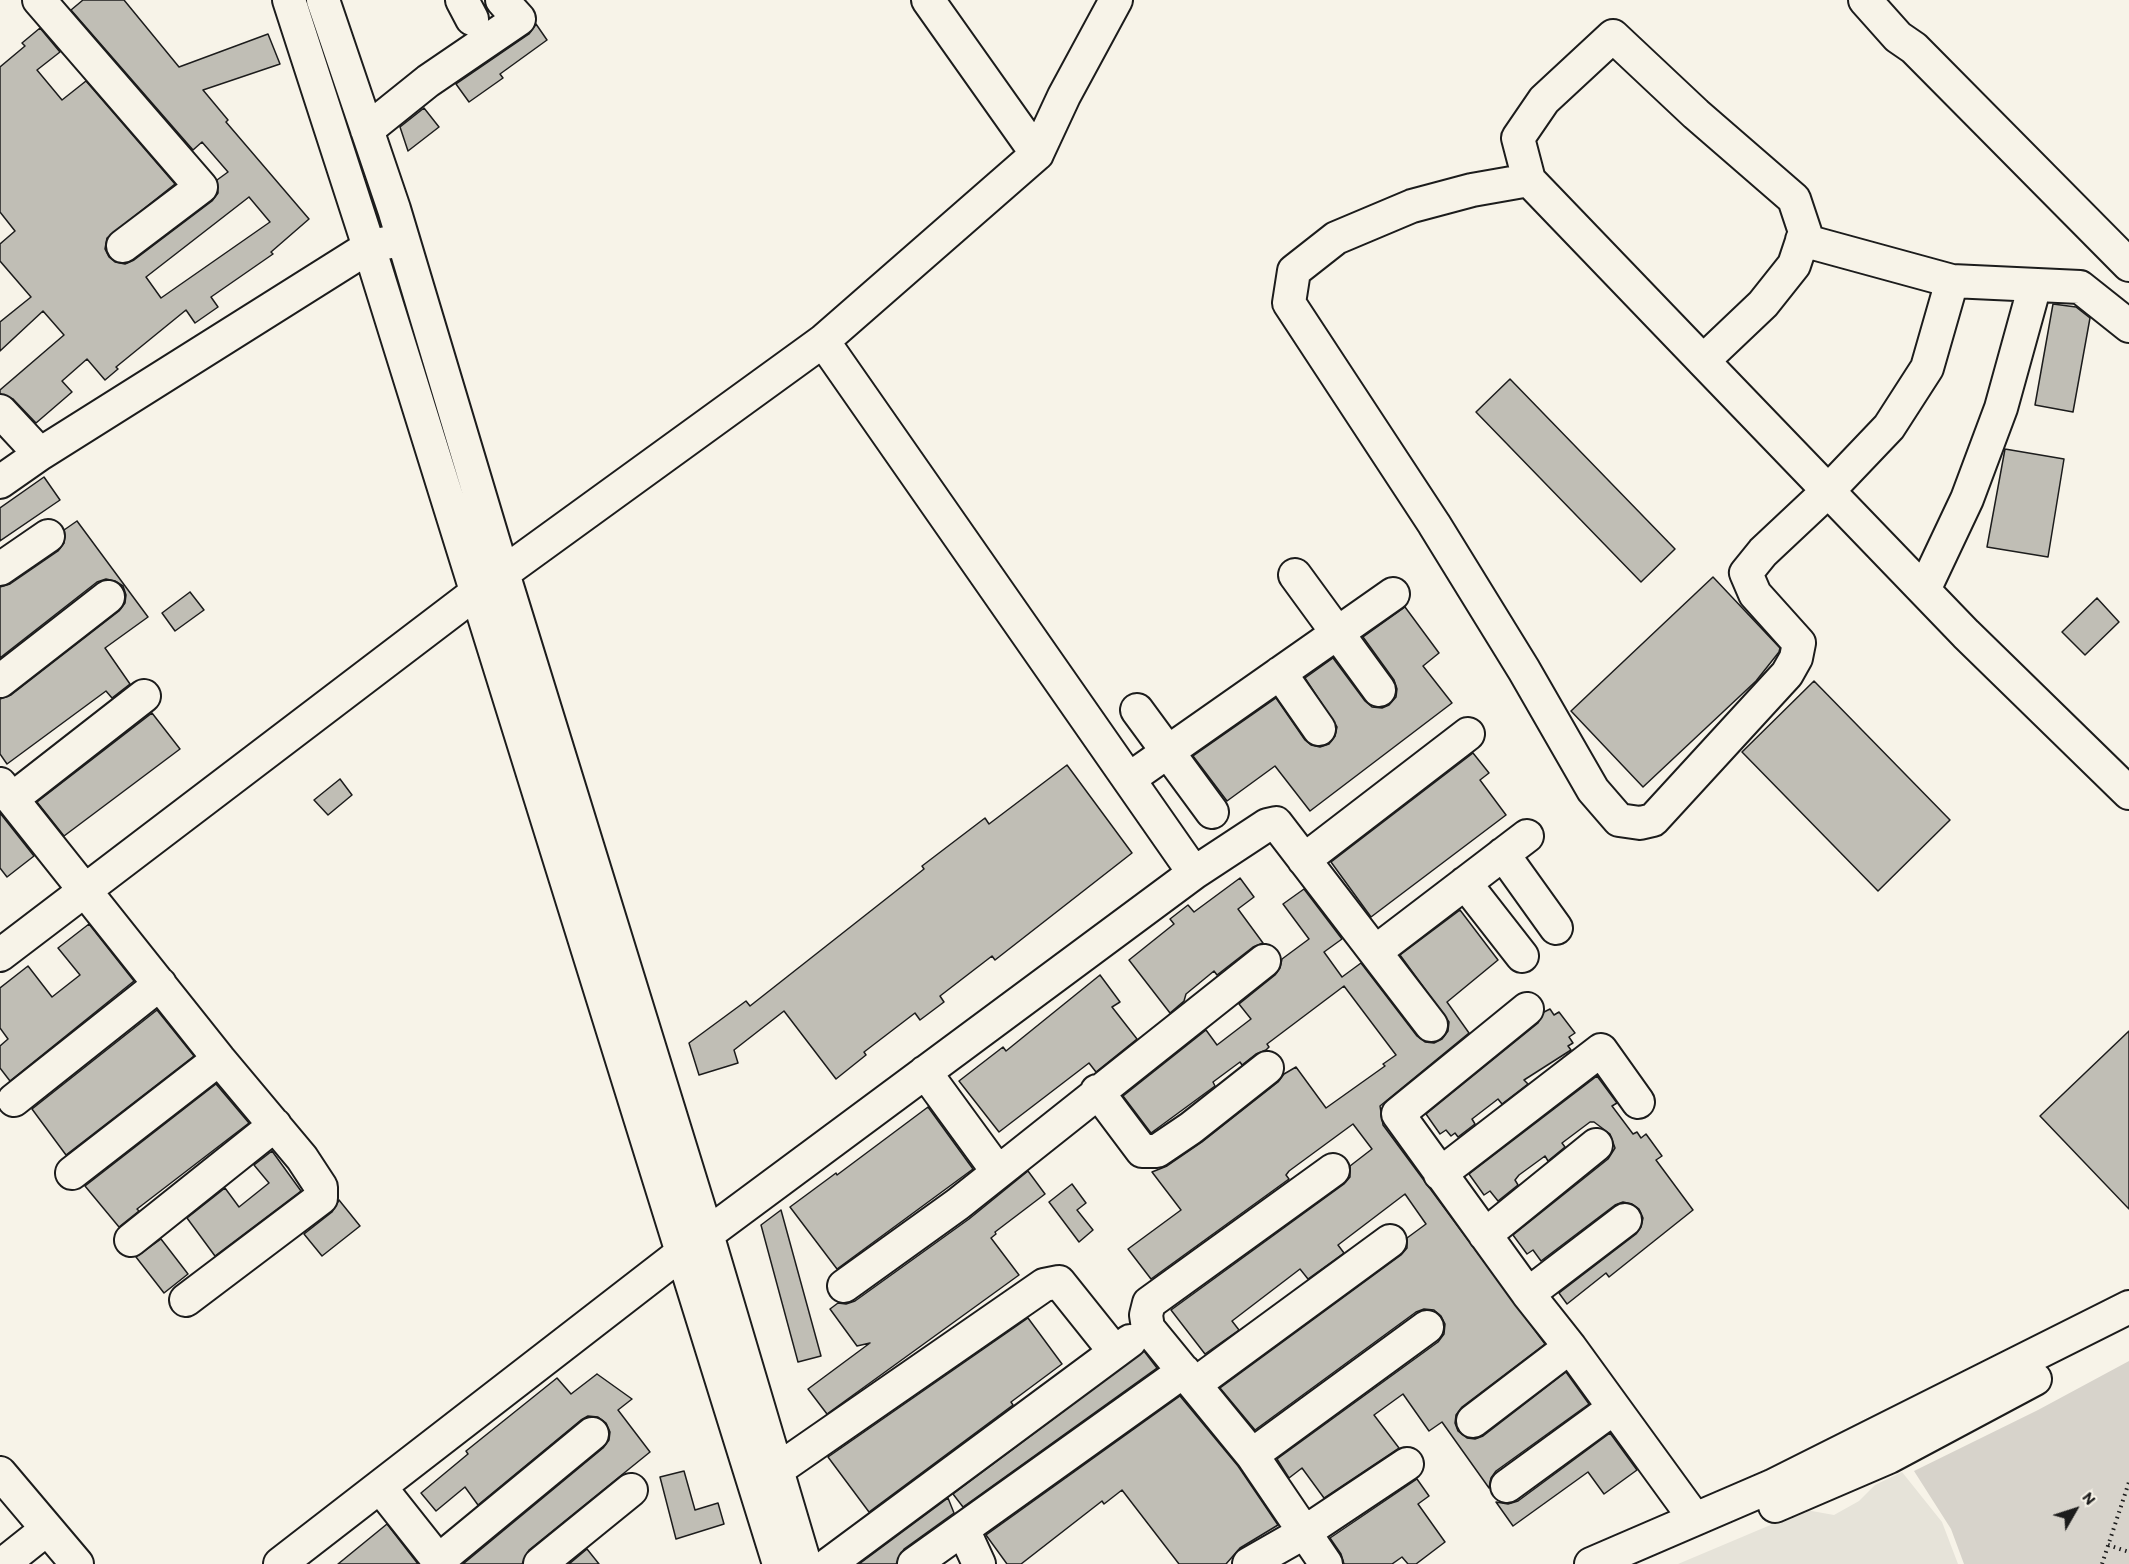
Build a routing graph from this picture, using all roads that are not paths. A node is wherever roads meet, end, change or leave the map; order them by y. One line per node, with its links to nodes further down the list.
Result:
1 (39, 0): 13 (street)
2 (289, 0): 14 (street)
3 (323, 0): 8 (street)
4 (502, 0): 8 (street)
5 (928, 0): 9 (street)
6 (1116, 0): 9 (street)
7 (1865, 0): 15 (street)
8 (367, 130): 11 (street)
9 (1037, 154): 19 (street)
10 (1529, 180): 12 (street); 20 (street); 24 (street)
11 (402, 239): 14 (street); 27 (street)
12 (1802, 240): 16 (street); 20 (street)
13 (123, 246)
14 (369, 247): 22 (street); 30 (street)
15 (2129, 265)
16 (1952, 281): 17 (street); 24 (street)
17 (2035, 285): 18 (street); 29 (street)
18 (2129, 326)
19 (823, 341): 27 (street); 42 (street)
20 (1703, 361): 24 (street)
21 (0, 411): 22 (street)
22 (39, 454): 23 (street)
23 (0, 482)
24 (1828, 491): 29 (street)
25 (48, 536): 26 (street)
26 (0, 570)
27 (503, 573): 30 (street); 71 (street)
28 (1295, 575): 33 (street)
29 (1923, 590): 44 (street)
30 (477, 592): 49 (street); 75 (street)
31 (1393, 594): 33 (street)
32 (108, 597): 35 (street)
33 (1336, 634): 34 (street); 36 (street)
34 (1280, 674): 39 (street); 41 (street)
35 (0, 681)
36 (1378, 690)
37 (144, 696): 43 (street)
38 (1137, 710): 41 (street)
39 (1319, 729)
40 (1468, 734): 46 (street)
41 (1168, 752): 42 (street); 45 (street)
42 (1129, 779): 47 (street)
43 (6, 791): 49 (street)
44 (2129, 793)
45 (1212, 812)
46 (1304, 860): 47 (street); 51 (street)
47 (1194, 873): 60 (street)
48 (1465, 883): 50 (street); 51 (street); 53 (street)
49 (87, 890): 52 (street); 55 (street)
50 (1556, 928)
51 (1375, 952): 57 (street)
52 (0, 955)
53 (1522, 956)
54 (1264, 960): 61 (street)
55 (160, 984): 58 (street); 62 (street)
56 (1527, 1009): 69 (street)
57 (1431, 1025)
58 (219, 1059): 64 (street); 68 (street)
59 (1267, 1068): 61 (street)
60 (925, 1072): 67 (street); 71 (street)
61 (1097, 1091): 67 (street)
62 (14, 1100)
63 (1638, 1102): 69 (street)
64 (275, 1125): 73 (street); 78 (street)
65 (1596, 1145): 72 (street)
66 (1333, 1170): 81 (street)
67 (999, 1172): 76 (street)
68 (72, 1173)
69 (1440, 1174): 72 (street)
70 (1625, 1220): 77 (street)
71 (708, 1234): 75 (street); 91 (street)
72 (1485, 1235): 77 (street)
73 (131, 1240)
74 (1390, 1241): 85 (street)
75 (683, 1252): 94 (street); 105 (street)
76 (844, 1286)
77 (1528, 1294): 83 (street)
78 (186, 1300)
79 (2129, 1307): 96 (street)
80 (1427, 1327): 89 (street)
81 (1148, 1328): 84 (street); 85 (street)
82 (2129, 1330): 113 (street)
83 (1570, 1347): 86 (street); 87 (street)
84 (1115, 1352): 91 (street); 107 (street)
85 (1189, 1378): 89 (street); 98 (street)
86 (1614, 1408): 93 (street); 96 (street)
87 (1473, 1421)
88 (592, 1434): 100 (street)
89 (1252, 1455): 99 (street)
90 (1407, 1464): 99 (street)
91 (777, 1470): 106 (street)
92 (0, 1473): 97 (street)
93 (1507, 1486)
94 (380, 1487): 100 (street); 103 (street)
95 (631, 1490): 104 (street)
96 (1695, 1519): 112 (street)
97 (46, 1528): 101 (street); 102 (street)
98 (963, 1529): 108 (street); 109 (street)
99 (1305, 1532): 110 (street); 111 (street)
100 (439, 1562)
101 (3, 1564)
102 (77, 1564)
103 (280, 1564)
104 (540, 1564)
105 (779, 1564)
106 (805, 1564)
107 (829, 1564)
108 (914, 1564)
109 (979, 1564)
110 (1249, 1564)
111 (1326, 1564)
112 (1591, 1564)
113 (1640, 1564)

